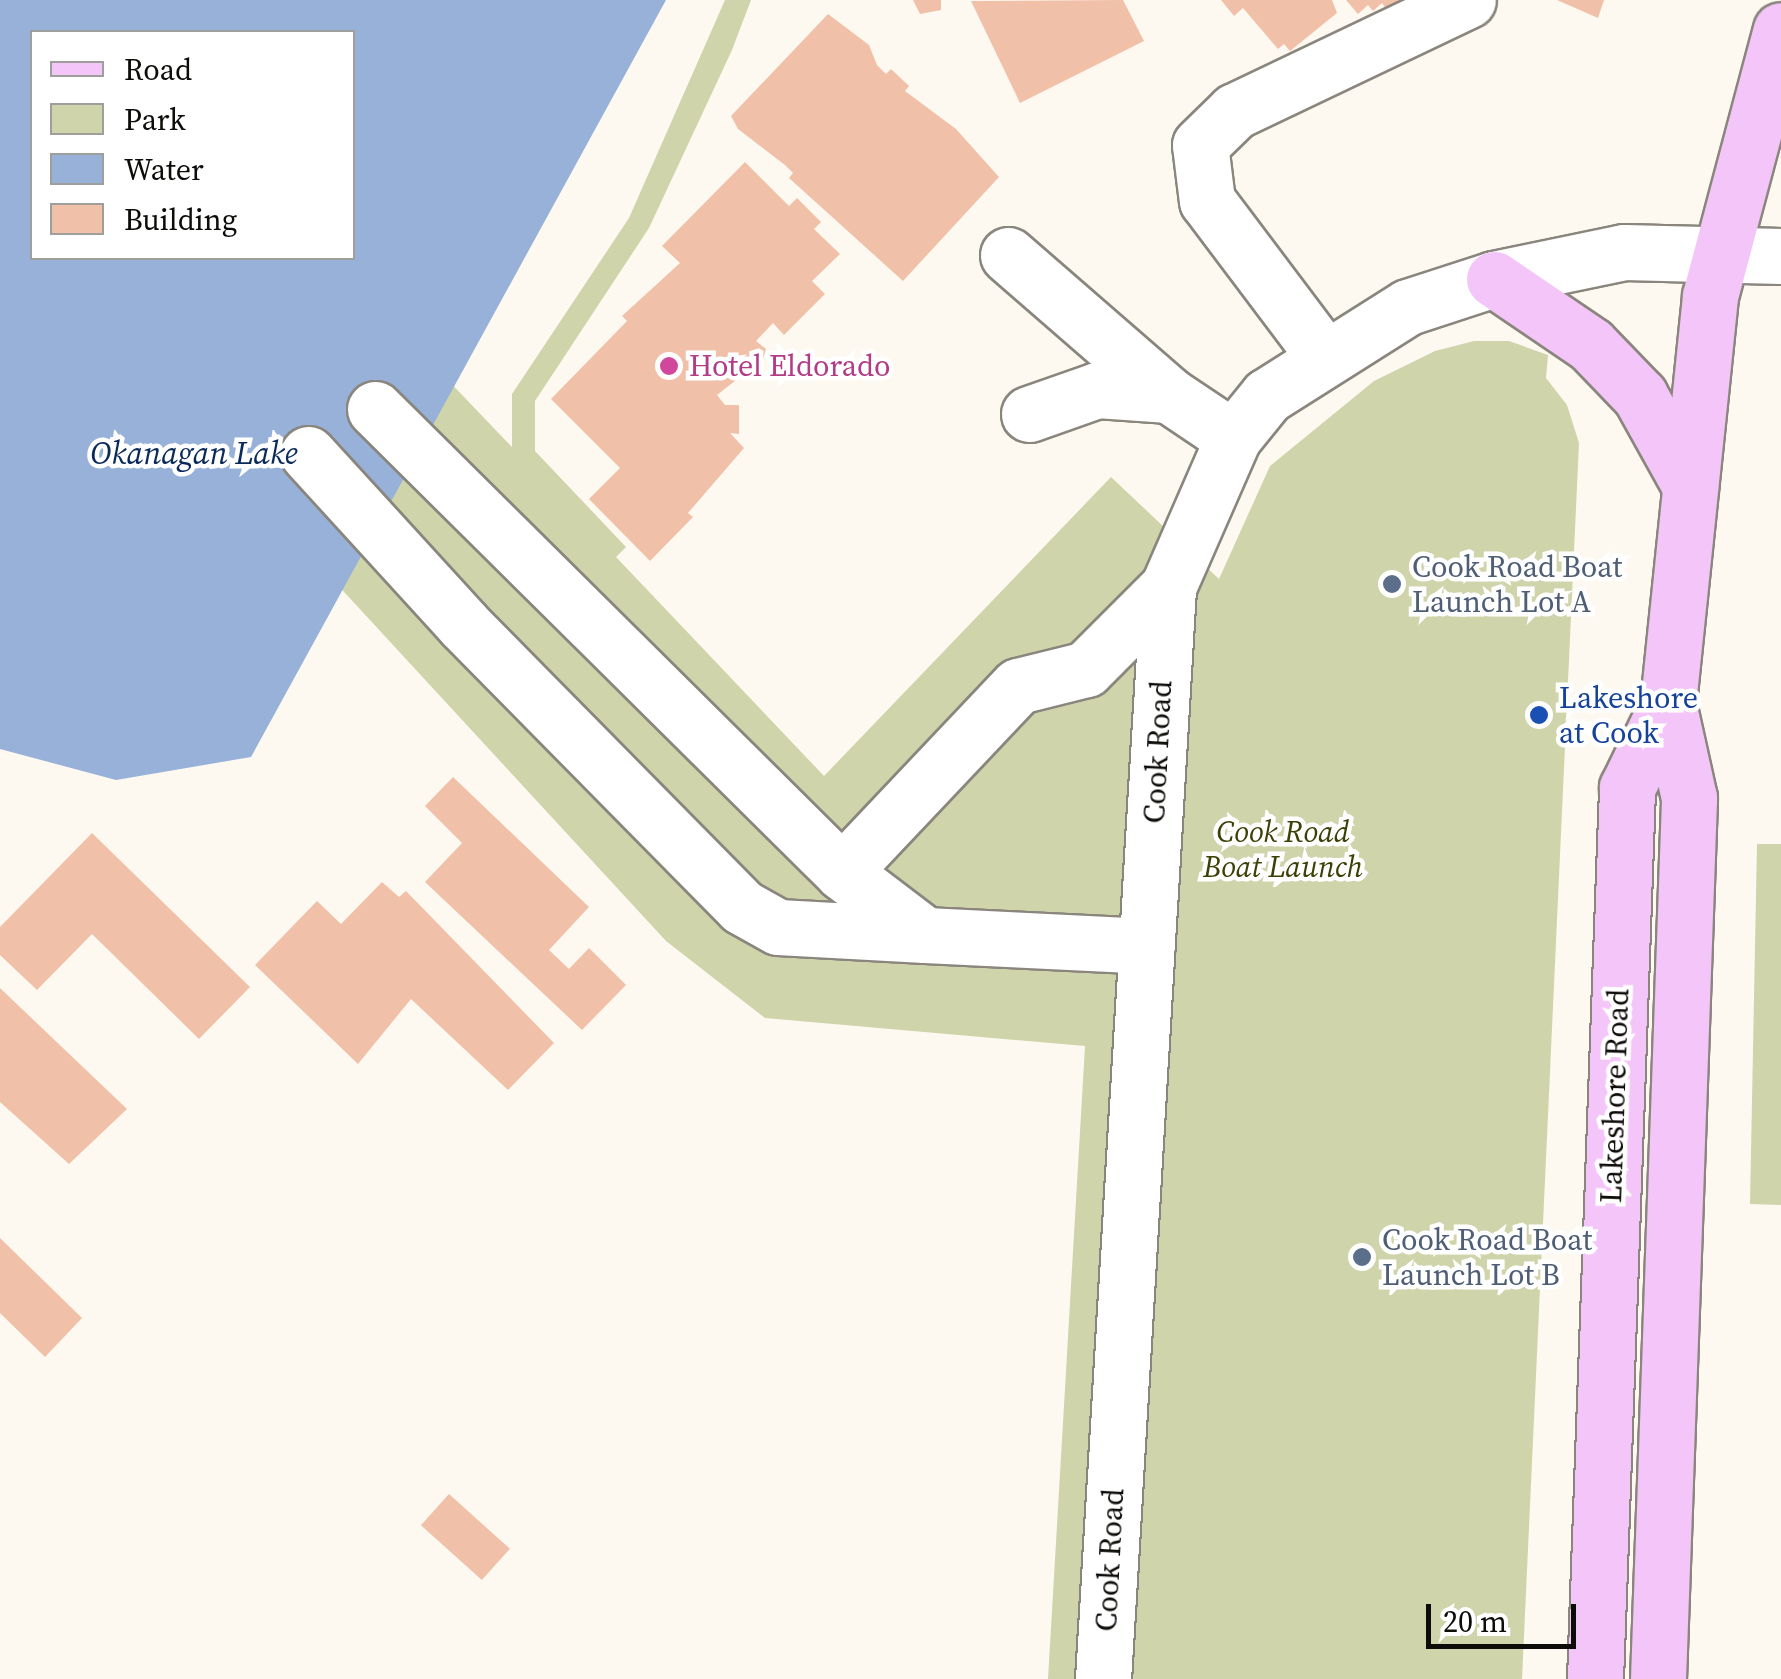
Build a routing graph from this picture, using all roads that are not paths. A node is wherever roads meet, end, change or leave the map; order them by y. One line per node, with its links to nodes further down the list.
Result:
1 (1468, 0): 7 (street)
2 (1781, 30): 3 (main road, Lakeshore Road)
3 (1721, 252): 5 (street, Cook Road); 6 (street, Cook Road); 13 (main road, Lakeshore Road)
4 (1008, 255): 8 (street)
5 (1781, 256)
6 (1494, 279): 7 (street, Cook Road); 13 (main road)
7 (1324, 356): 11 (street, Cook Road)
8 (1169, 395): 10 (street); 11 (street)
9 (375, 410): 16 (street)
10 (1030, 414)
11 (1232, 438): 14 (street, Cook Road)
12 (308, 454): 17 (street)
13 (1690, 486): 15 (main road, Lakeshore Road)
14 (1168, 586): 16 (street); 18 (street, Cook Road)
15 (1668, 703): 19 (main road, Lakeshore Road); 20 (main road, Lakeshore Road)
16 (842, 872): 17 (street)
17 (924, 935): 18 (street)
18 (1146, 946): 21 (street, Cook Road)
19 (1599, 1555): 20 (main road); 22 (main road, Lakeshore Road)
20 (1664, 1560): 23 (main road, Lakeshore Road)
21 (1103, 1679)
22 (1595, 1679)
23 (1658, 1679)

